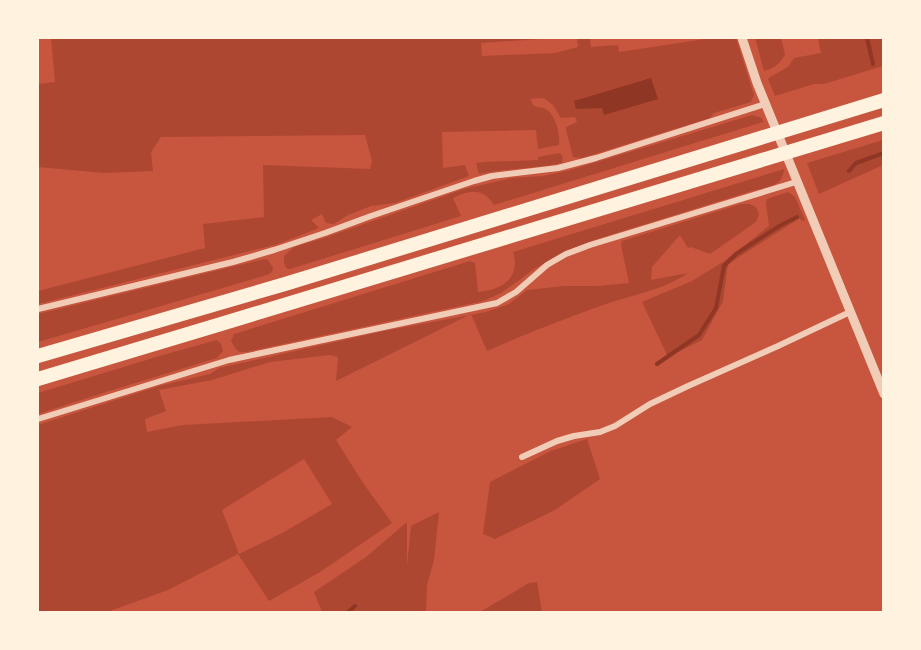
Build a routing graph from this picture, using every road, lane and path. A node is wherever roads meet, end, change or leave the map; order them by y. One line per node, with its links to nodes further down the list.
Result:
1 (742, 38): 3 (street)
2 (884, 100): 8 (highway)
3 (765, 104): 5 (street); 6 (street)
4 (884, 123): 9 (highway)
5 (796, 182): 7 (street); 11 (street)
6 (38, 309)
7 (850, 312): 10 (street); 12 (street)
8 (38, 356)
9 (38, 378)
10 (884, 394)
11 (38, 419)
12 (522, 457)

